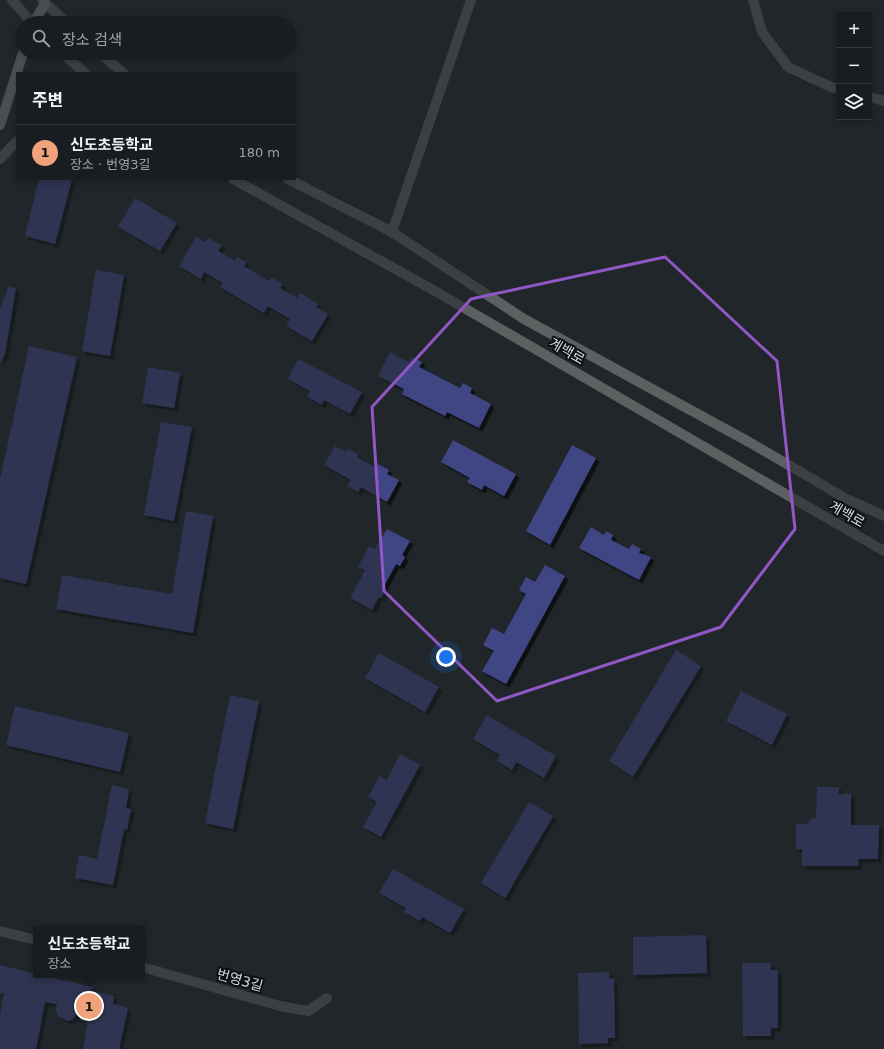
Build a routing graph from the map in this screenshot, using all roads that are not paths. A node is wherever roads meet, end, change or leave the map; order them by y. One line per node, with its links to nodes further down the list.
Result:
1 (12, 0): 5 (street)
2 (471, 0): 23 (street)
3 (753, 0): 15 (street)
4 (44, 2): 6 (main road); 7 (street)
5 (26, 16)
6 (36, 16)
7 (59, 16)
8 (21, 60): 11 (main road)
9 (70, 60): 12 (street)
10 (108, 60): 13 (street)
11 (17, 72)
12 (84, 72)
13 (121, 72)
14 (16, 75): 18 (main road)
15 (836, 88)
16 (872, 98): 17 (street)
17 (884, 101)
18 (0, 125)
19 (16, 141): 20 (street)
20 (0, 159)
21 (235, 180): 25 (street, 계백로)
22 (290, 180): 23 (street, 계백로)
23 (392, 232): 24 (street, 계백로)
24 (884, 516)
25 (884, 551)
26 (0, 931): 27 (street)
27 (33, 939)
28 (145, 968): 29 (street, 번영3길)
29 (327, 998)

